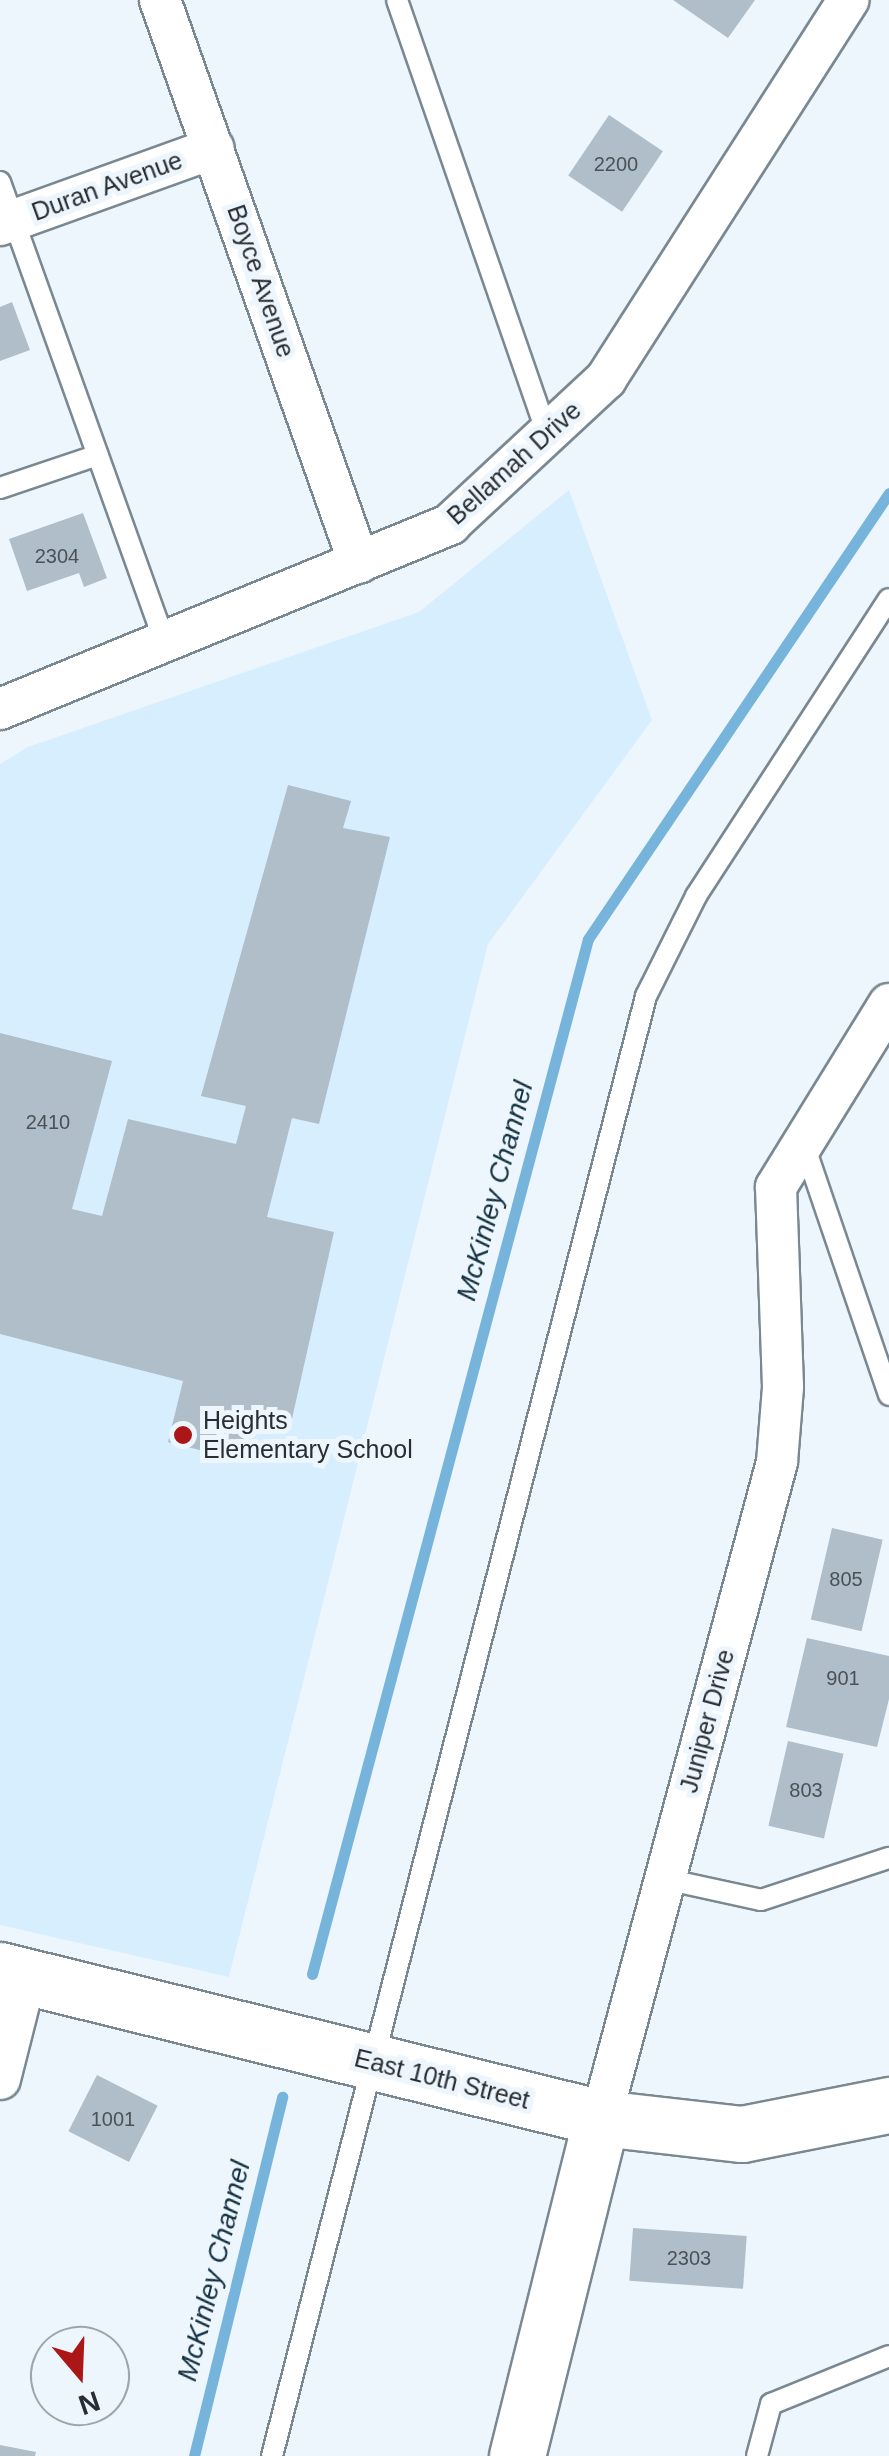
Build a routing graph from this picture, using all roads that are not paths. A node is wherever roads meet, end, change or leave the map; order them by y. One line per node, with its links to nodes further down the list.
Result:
1 (160, 0): 4 (street, Boyce Avenue)
2 (397, 0): 7 (lane)
3 (848, 0): 7 (street, Bellamah Drive)
4 (214, 148): 6 (street, Duran Avenue); 10 (street, Boyce Avenue)
5 (0, 182): 6 (lane)
6 (7, 222): 8 (lane)
7 (547, 434): 10 (street, Bellamah Drive)
8 (98, 454): 9 (lane); 12 (lane)
9 (0, 488)
10 (359, 563): 12 (street, Bellamah Drive)
11 (889, 599): 20 (lane)
12 (165, 642): 13 (street, Bellamah Drive)
13 (0, 710)
14 (889, 1004): 15 (street, Juniper Drive)
15 (803, 1143): 16 (lane); 18 (street, Juniper Drive)
16 (889, 1395)
17 (889, 1858): 18 (lane)
18 (665, 1879): 23 (street, Juniper Drive)
19 (13, 1973): 20 (main road, East 10th Street); 21 (street)
20 (370, 2061): 23 (main road, East 10th Street); 25 (lane)
21 (0, 2079)
22 (888, 2110): 23 (main road, East 10th Street)
23 (601, 2118): 26 (main road, Juniper Drive)
24 (889, 2356): 27 (lane)
25 (272, 2456)
26 (517, 2456)
27 (757, 2456)

